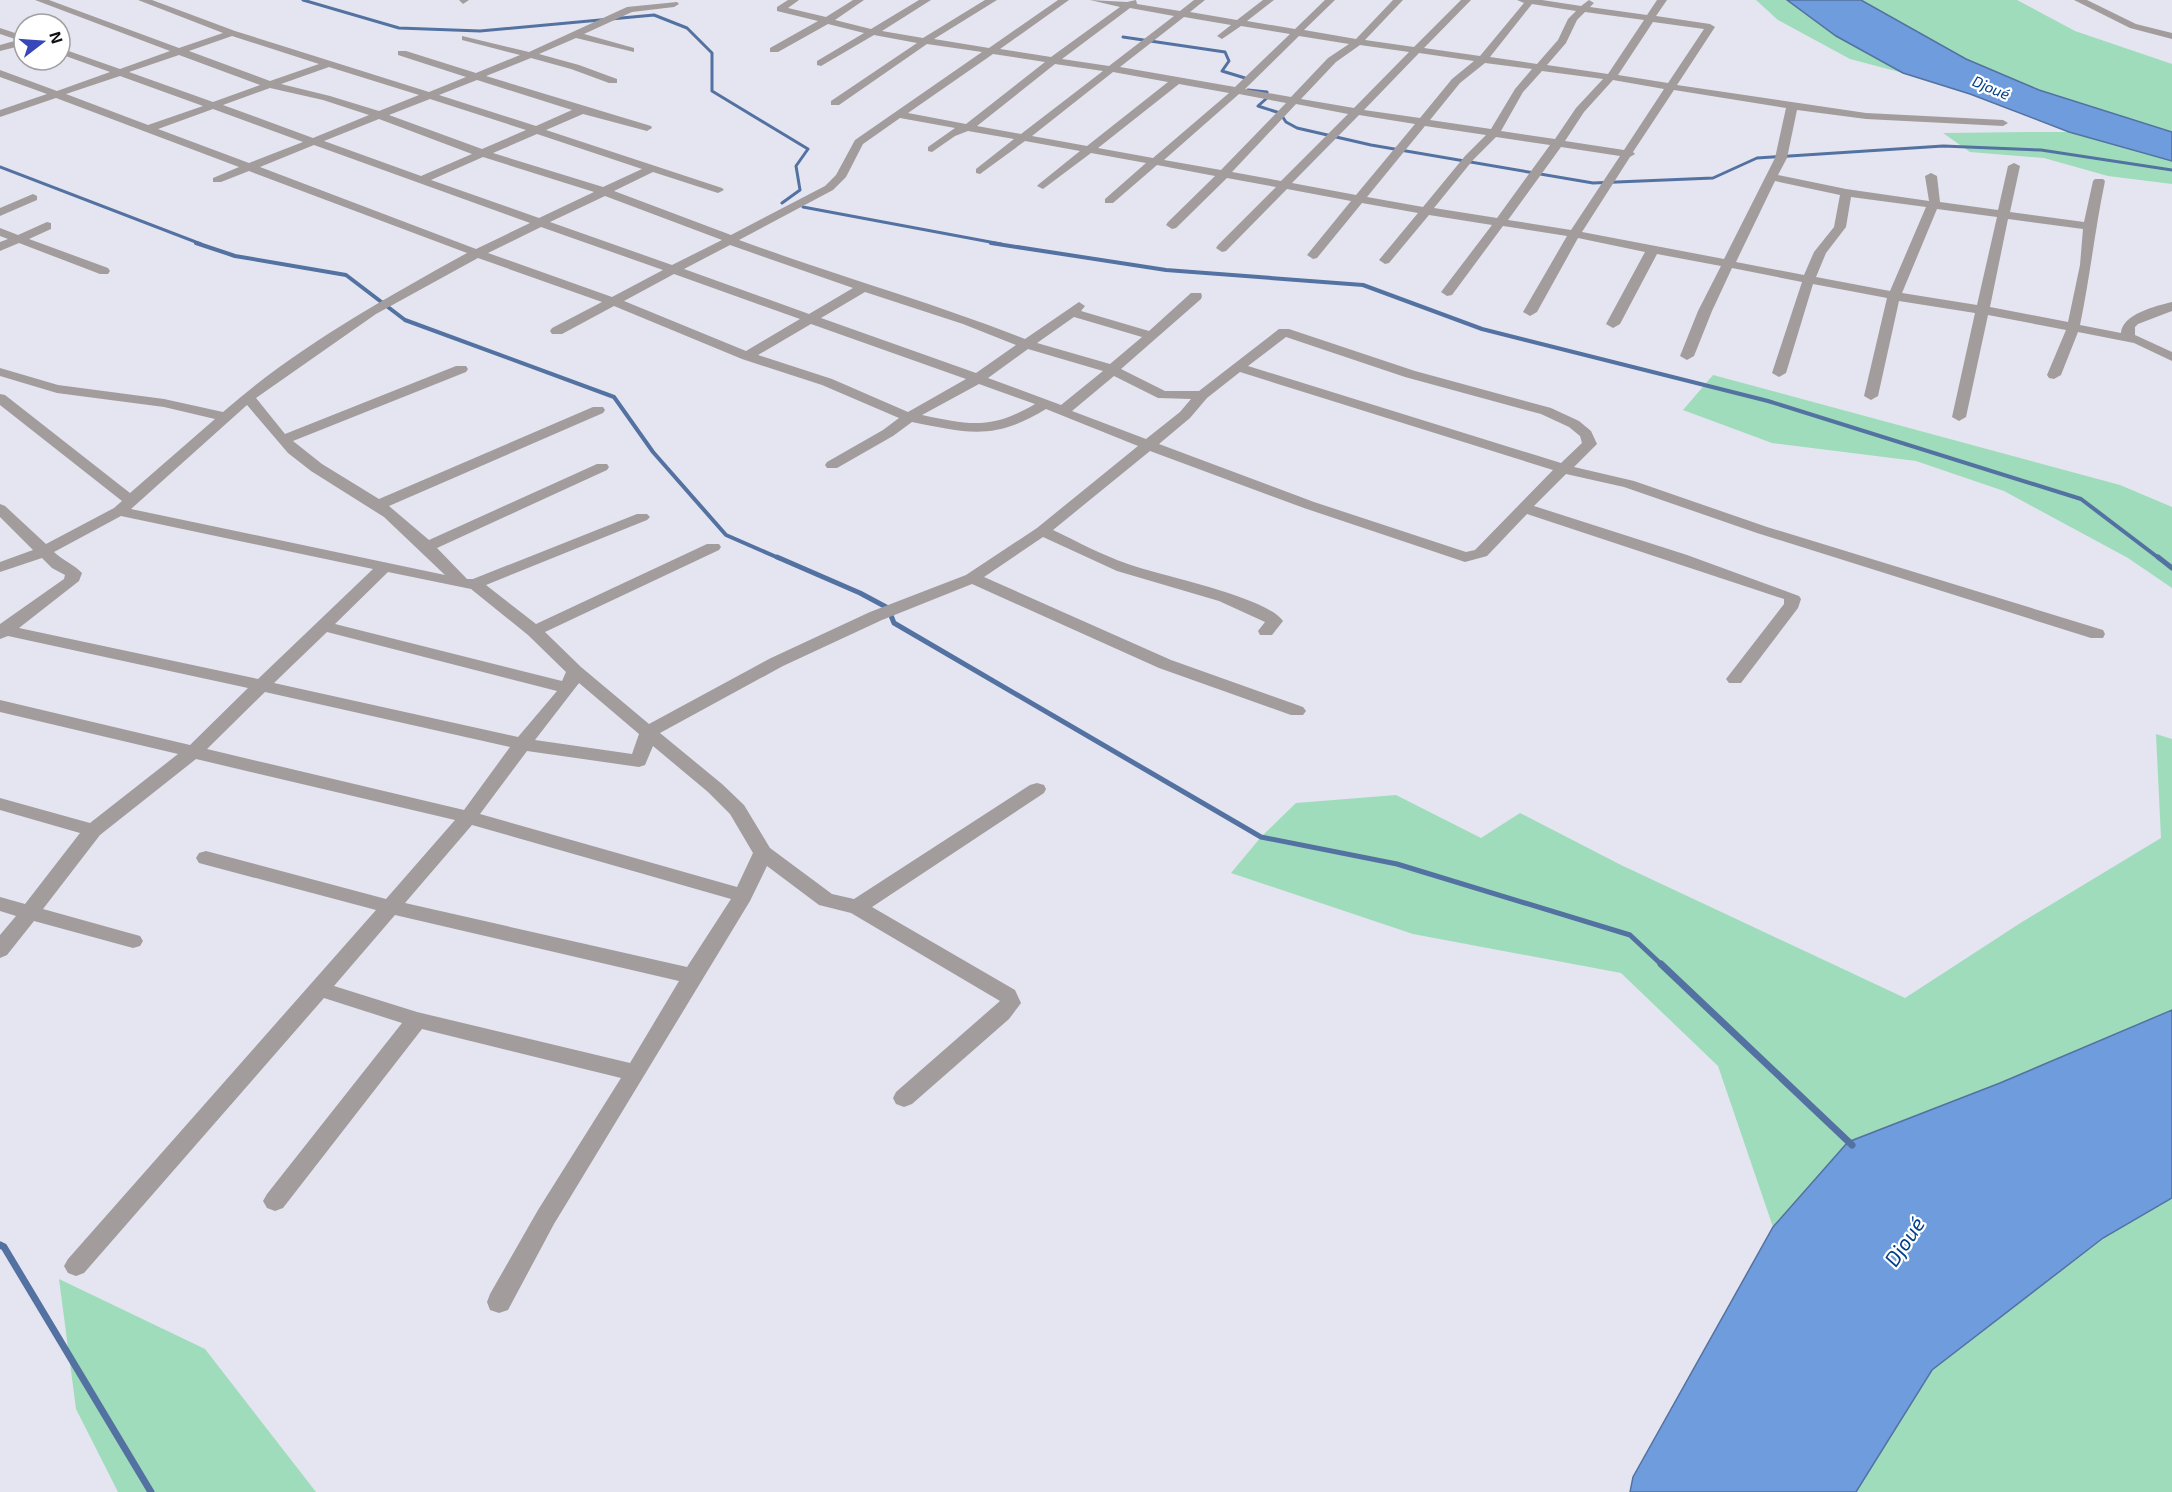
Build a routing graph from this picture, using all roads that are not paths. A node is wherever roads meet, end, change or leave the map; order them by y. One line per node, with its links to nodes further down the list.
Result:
1 (40, 0): 38 (street)
2 (143, 0): 27 (street)
3 (794, 0): 23 (street)
4 (859, 0): 23 (street)
5 (926, 0): 25 (street)
6 (992, 0): 32 (street)
7 (1064, 0): 37 (street)
8 (1095, 0): 18 (street)
9 (1200, 0): 21 (street)
10 (1269, 0): 24 (street)
11 (1330, 0): 26 (street)
12 (1398, 0): 33 (street)
13 (1466, 0): 36 (street)
14 (1528, 0): 20 (street); 42 (street)
15 (1593, 0): 20 (street)
16 (1662, 0): 22 (street)
17 (2079, 0): 30 (street)
18 (1133, 2): 21 (street); 43 (street)
19 (674, 4): 28 (street)
20 (1585, 8): 22 (street); 46 (street)
21 (1185, 13): 24 (street); 47 (street)
22 (1651, 19): 51 (street); 55 (street)
23 (828, 20): 25 (street); 35 (street)
24 (1242, 22): 26 (street); 29 (street)
25 (873, 32): 32 (street); 45 (street)
26 (1296, 32): 33 (street); 56 (street)
27 (232, 33): 38 (street); 44 (street)
28 (577, 35): 34 (street); 41 (street)
29 (1222, 36)
30 (2172, 36)
31 (466, 38): 41 (street)
32 (924, 41): 37 (street); 60 (street)
33 (1358, 42): 36 (street); 59 (street)
34 (630, 50)
35 (774, 50)
36 (1416, 50): 42 (street); 64 (street)
37 (991, 51): 43 (street); 67 (street)
38 (179, 52): 48 (street); 54 (street)
39 (402, 53): 50 (street)
40 (72, 55): 48 (street)
41 (530, 55): 50 (street); 53 (street)
42 (1483, 59): 46 (street); 68 (street)
43 (1051, 62): 47 (street); 70 (street)
44 (330, 63): 54 (street); 58 (street)
45 (821, 63)
46 (1539, 67): 51 (street); 74 (street)
47 (1112, 69): 52 (street); 75 (street)
48 (120, 72): 57 (street); 61 (street)
49 (0, 73): 57 (street)
50 (476, 76): 58 (street); 63 (street)
51 (1611, 77): 55 (street); 77 (street)
52 (1177, 80): 56 (street); 79 (street)
53 (613, 81)
54 (270, 85): 61 (street); 66 (street)
55 (1673, 86): 62 (street); 81 (street)
56 (1237, 91): 59 (street); 82 (street)
57 (54, 94): 65 (street); 72 (street)
58 (428, 95): 66 (street); 73 (street)
59 (1295, 101): 64 (street); 87 (street)
60 (835, 103)
61 (214, 105): 72 (street); 76 (street)
62 (1792, 106): 69 (street); 89 (street)
63 (582, 110): 71 (street); 73 (street)
64 (1358, 112): 68 (street); 93 (street)
65 (0, 114)
66 (379, 115): 76 (street); 80 (street)
67 (900, 115): 70 (street); 113 (street)
68 (1424, 122): 74 (street); 99 (street)
69 (2002, 123)
70 (970, 126): 75 (street); 78 (street)
71 (646, 128)
72 (148, 129): 84 (street)
73 (537, 131): 80 (street); 85 (street)
74 (1494, 133): 77 (street); 102 (street)
75 (1024, 138): 79 (street); 86 (street)
76 (315, 141): 84 (street); 91 (street)
77 (1556, 143): 81 (street); 106 (street)
78 (932, 149)
79 (1087, 149): 82 (street); 94 (street)
80 (481, 154): 91 (street); 96 (street)
81 (1629, 154): 111 (street)
82 (1154, 161): 87 (street); 100 (street)
83 (2014, 166): 104 (street)
84 (248, 167): 90 (street); 117 (street)
85 (652, 168): 95 (street); 96 (street)
86 (980, 171)
87 (1224, 174): 93 (street); 107 (street)
88 (1931, 176): 101 (street)
89 (1771, 177): 97 (street); 120 (street)
90 (217, 180)
91 (421, 180): 105 (street)
92 (2099, 181): 109 (street)
93 (1284, 185): 99 (street); 115 (street)
94 (1043, 186)
95 (718, 190)
96 (606, 192): 105 (street); 113 (street)
97 (1846, 193): 101 (street); 123 (street)
98 (33, 198): 103 (street)
99 (1361, 198): 102 (street); 118 (street)
100 (1109, 201)
101 (1932, 205): 104 (street); 127 (street)
102 (1427, 211): 106 (street); 119 (street)
103 (0, 212)
104 (2004, 213): 109 (street); 130 (street)
105 (538, 223): 117 (street); 121 (street)
106 (1498, 223): 111 (street); 125 (street)
107 (1172, 225)
108 (47, 226): 112 (street)
109 (2090, 226): 134 (street)
110 (0, 232): 112 (street)
111 (1574, 234): 116 (street); 131 (street)
112 (18, 239): 114 (street); 122 (street)
113 (729, 239): 121 (street); 124 (street)
114 (0, 248)
115 (1222, 248)
116 (1653, 249): 120 (street); 133 (street)
117 (477, 253): 128 (street); 151 (street)
118 (1313, 255)
119 (1385, 260)
120 (1730, 265): 123 (street); 140 (street)
121 (674, 270): 128 (street); 132 (street)
122 (105, 272)
123 (1808, 280): 127 (street); 146 (street)
124 (864, 287): 132 (street); 138 (street)
125 (1447, 292)
126 (1196, 296): 136 (street)
127 (1894, 296): 130 (street); 150 (street)
128 (612, 301): 135 (street); 139 (street)
129 (2172, 306): 137 (street)
130 (1983, 310): 134 (street); 158 (street)
131 (1530, 312)
132 (812, 319): 139 (street); 148 (street)
133 (1613, 324)
134 (2073, 328): 137 (street); 147 (street)
135 (557, 331)
136 (1153, 336): 138 (street); 144 (street)
137 (2129, 339): 141 (street)
138 (1026, 344): 144 (street); 148 (street)
139 (747, 356): 157 (street)
140 (1687, 356)
141 (2172, 357)
142 (1240, 368): 149 (street); 163 (street); 163 (street)
143 (460, 369): 159 (street)
144 (1111, 369): 149 (street); 155 (street)
145 (0, 372): 156 (street)
146 (1779, 373)
147 (2054, 375)
148 (977, 379): 153 (street); 157 (street)
149 (1202, 395): 160 (street)
150 (1871, 396)
151 (248, 397): 156 (street); 159 (street)
152 (0, 398): 164 (street)
153 (1046, 403): 155 (street); 157 (street)
154 (598, 410): 165 (street)
155 (1062, 412): 160 (street)
156 (226, 417): 164 (street)
157 (909, 417): 161 (street)
158 (1959, 417)
159 (283, 440): 165 (street)
160 (1146, 444): 166 (street); 170 (street)
161 (832, 465)
162 (602, 467): 171 (street)
163 (1564, 469): 166 (street); 182 (street)
164 (130, 500): 168 (street)
165 (378, 505): 171 (street)
166 (1526, 508): 183 (street)
167 (0, 509): 173 (street)
168 (119, 511): 173 (street); 175 (street)
169 (642, 517): 177 (street)
170 (1042, 531): 176 (street); 181 (street)
171 (428, 546): 177 (street)
172 (713, 547): 180 (street)
173 (43, 552): 174 (street); 179 (street)
174 (0, 567)
175 (384, 567): 177 (street); 178 (street)
176 (972, 578): 187 (street); 188 (street)
177 (469, 583): 180 (street)
178 (324, 626): 184 (street); 185 (street)
179 (2, 631): 185 (street)
180 (534, 631): 184 (street)
181 (1266, 631)
182 (2097, 634)
183 (1735, 679)
184 (571, 680): 188 (street); 189 (street)
185 (262, 686): 189 (street); 190 (street)
186 (0, 706): 190 (street)
187 (1297, 711)
188 (649, 731): 189 (street); 195 (street)
189 (522, 744): 193 (street)
190 (193, 752): 193 (street); 194 (street)
191 (1037, 789): 200 (street)
192 (0, 804): 194 (street)
193 (468, 817): 197 (street); 199 (street)
194 (93, 830): 201 (street)
195 (763, 853): 197 (street); 200 (street)
196 (206, 858): 199 (street)
197 (743, 896): 204 (street)
198 (0, 904): 201 (street)
199 (391, 907): 204 (street); 205 (street)
200 (857, 907): 208 (street)
201 (31, 913): 202 (street); 203 (street)
202 (133, 941)
203 (0, 950)
204 (692, 976): 207 (street)
205 (320, 989): 206 (street); 210 (street)
206 (417, 1020): 207 (street); 209 (street)
207 (636, 1073): 211 (street)
208 (904, 1098)
209 (275, 1201)
210 (75, 1266)
211 (499, 1302)

